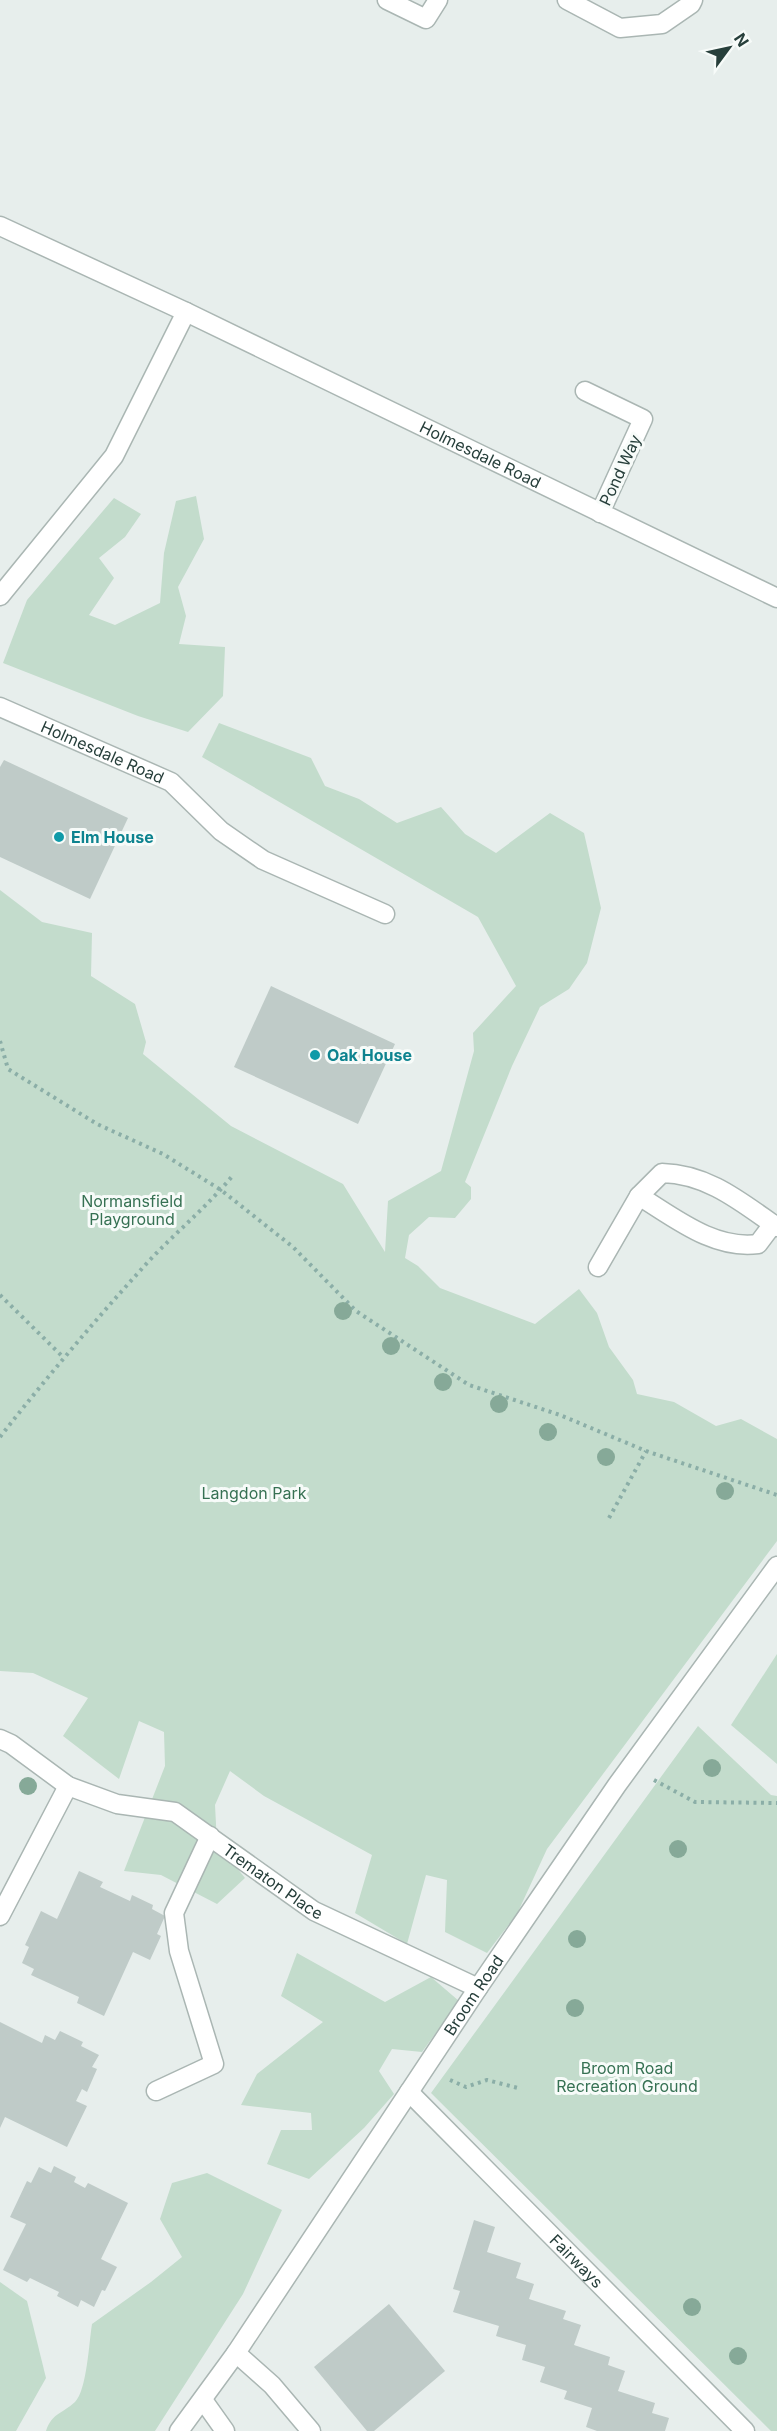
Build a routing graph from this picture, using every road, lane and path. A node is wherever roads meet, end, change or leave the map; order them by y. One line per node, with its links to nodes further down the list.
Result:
1 (387, 0): 2 (street)
2 (438, 0)
3 (567, 0): 4 (street)
4 (693, 0)
5 (0, 226): 6 (street, Holmesdale Road)
6 (186, 312): 8 (street, Holmesdale Road); 9 (street)
7 (585, 391): 8 (street, Pond Way)
8 (600, 513): 10 (street, Holmesdale Road)
9 (0, 596)
10 (777, 598)
11 (0, 707): 12 (street, Holmesdale Road)
12 (385, 914)
13 (0, 1041): 15 (path)
14 (234, 1174): 15 (path)
15 (221, 1190): 20 (path); 22 (path)
16 (639, 1196): 17 (street); 17 (street); 18 (street)
17 (775, 1226)
18 (598, 1268)
19 (0, 1295): 20 (path)
20 (63, 1358): 21 (path)
21 (0, 1437)
22 (646, 1451): 23 (path); 24 (path)
23 (777, 1496)
24 (609, 1518)
25 (777, 1566): 27 (street, Broom Road)
26 (0, 1739): 28 (street, Trematon Place)
27 (629, 1767): 29 (path); 32 (street, Broom Road)
28 (68, 1786): 30 (street, Trematon Place); 31 (street)
29 (777, 1803)
30 (210, 1836): 32 (street, Trematon Place); 35 (street)
31 (0, 1916)
32 (478, 1988): 33 (street, Broom Road)
33 (424, 2071): 34 (path); 36 (street, Broom Road)
34 (518, 2088)
35 (156, 2091)
36 (409, 2092): 37 (street, Broom Road); 42 (street, Fairways)
37 (236, 2353): 38 (street, Broom Road); 41 (street)
38 (203, 2400): 39 (street, Broom Road); 40 (street)
39 (179, 2431)
40 (225, 2431)
41 (311, 2431)
42 (745, 2431)

